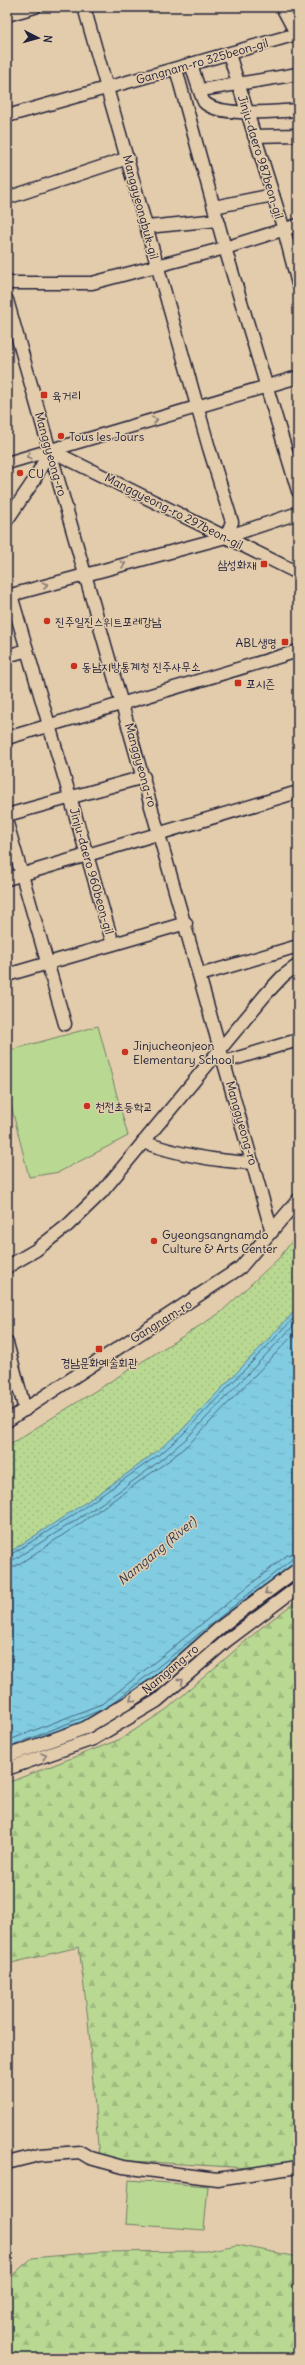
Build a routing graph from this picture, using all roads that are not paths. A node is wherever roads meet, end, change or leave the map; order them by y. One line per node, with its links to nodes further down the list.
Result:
1 (35, 7): 4 (street)
2 (84, 7): 11 (street, Manggyeongbuk-gil)
3 (282, 7): 5 (street)
4 (7, 15)
5 (297, 36): 6 (street, Gangnam-ro 325beon-gil)
6 (229, 54): 7 (street, Gangnam-ro 325beon-gil); 10 (street, Jinju-daero 987beon-gil)
7 (191, 64): 8 (street, Gangnam-ro 325beon-gil); 12 (street)
8 (176, 69): 11 (street, Gangnam-ro 325beon-gil); 21 (street)
9 (298, 74): 10 (street)
10 (238, 83): 12 (street); 14 (street, Jinju-daero 987beon-gil)
11 (108, 88): 15 (street, Gangnam-ro 325beon-gil); 18 (street, Manggyeongbuk-gil)
12 (200, 90): 14 (street)
13 (298, 110): 14 (street)
14 (247, 114): 17 (street, Jinju-daero 987beon-gil)
15 (7, 116)
16 (298, 135): 17 (street)
17 (254, 136): 19 (street, Jinju-daero 987beon-gil)
18 (128, 158): 20 (street); 24 (street, Manggyeongbuk-gil)
19 (272, 195): 21 (street); 25 (street, Jinju-daero 987beon-gil)
20 (7, 198)
21 (214, 207): 22 (street)
22 (218, 220): 24 (street); 26 (street)
23 (298, 225): 25 (street)
24 (147, 227): 27 (street, Manggyeongbuk-gil)
25 (284, 230): 26 (street); 29 (street, Jinju-daero 987beon-gil)
26 (225, 248): 27 (street); 32 (street)
27 (158, 266): 28 (street); 33 (street, Manggyeongbuk-gil)
28 (7, 283)
29 (298, 284)
30 (7, 300): 34 (street, Manggyeong-ro)
31 (298, 377): 32 (street)
32 (268, 386): 33 (street); 36 (street)
33 (198, 407): 34 (street, one-way to 33); 39 (street, Manggyeongbuk-gil)
34 (50, 450): 35 (street, one-way to 35); 38 (street); 39 (street, Manggyeong-ro 297beon-gil); 41 (street, Manggyeong-ro)
35 (7, 463)
36 (298, 491)
37 (298, 513): 39 (street)
38 (7, 520)
39 (226, 537): 40 (street, Manggyeong-ro 297beon-gil); 41 (street, one-way to 39)
40 (298, 573)
41 (85, 574): 42 (street, one-way to 41); 46 (street, Manggyeong-ro)
42 (9, 595): 43 (street, Jinju-daero 960beon-gil)
43 (27, 650): 45 (street); 47 (street, Jinju-daero 960beon-gil)
44 (298, 651): 46 (street)
45 (7, 656)
46 (124, 704): 47 (street); 49 (street, Manggyeong-ro)
47 (50, 726): 48 (street); 51 (street, Jinju-daero 960beon-gil)
48 (7, 738)
49 (144, 777): 51 (street, Jinju-daero 960beon-gil); 54 (street, Manggyeong-ro)
50 (298, 792): 54 (street)
51 (71, 797): 52 (street); 55 (street, Jinju-daero 960beon-gil)
52 (7, 815)
53 (7, 823): 56 (street)
54 (160, 834): 55 (street); 58 (street, Manggyeong-ro)
55 (88, 854): 56 (street); 59 (street, Jinju-daero 960beon-gil)
56 (22, 875): 57 (street); 61 (street)
57 (7, 879)
58 (186, 923): 59 (street); 64 (street, Manggyeong-ro)
59 (113, 944): 61 (street, Jinju-daero 960beon-gil)
60 (298, 946): 64 (street)
61 (48, 963): 63 (street, Jinju-daero 960beon-gil); 65 (street)
62 (298, 965): 67 (street)
63 (9, 974)
64 (200, 975): 67 (street, Manggyeong-ro)
65 (65, 1024)
66 (298, 1040): 68 (street)
67 (221, 1049): 68 (street, Manggyeong-ro); 69 (street)
68 (224, 1062): 70 (street, Manggyeong-ro)
69 (143, 1142): 70 (street); 73 (street)
70 (253, 1163): 72 (street, Manggyeong-ro)
71 (298, 1200): 72 (street, Gangnam-ro)
72 (272, 1232): 75 (street, Gangnam-ro)
73 (7, 1267)
74 (7, 1344): 75 (street)
75 (25, 1410): 76 (street, Gangnam-ro)
76 (7, 1422)
77 (298, 1569): 79 (street, Namgang-ro, one-way to 79)
78 (298, 1587): 80 (street, Namgang-ro, one-way to 78)
79 (7, 1756)
80 (7, 1769)
81 (7, 2163): 82 (street)
82 (298, 2167)

